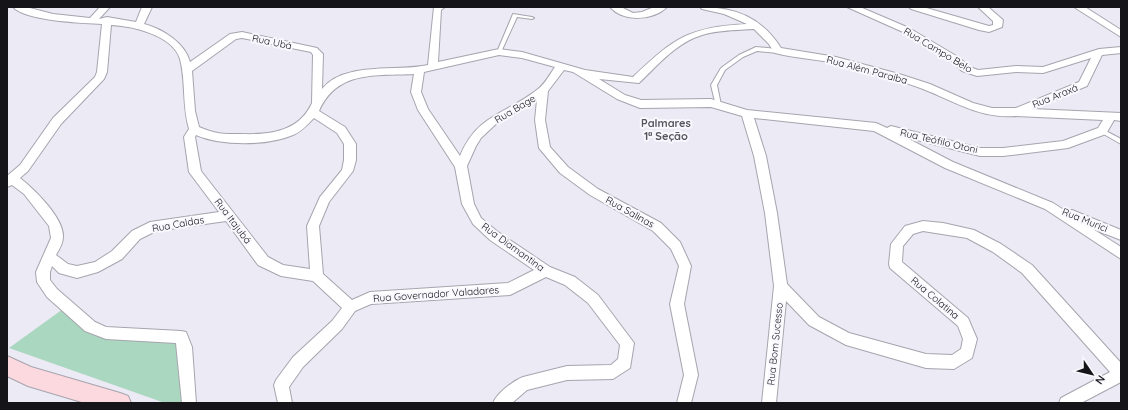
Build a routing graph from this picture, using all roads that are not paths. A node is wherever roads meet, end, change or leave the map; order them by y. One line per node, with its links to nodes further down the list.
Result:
1 (18, 7): 14 (street)
2 (104, 7): 14 (street)
3 (147, 7): 17 (street)
4 (440, 7): 25 (street)
5 (615, 7): 6 (street)
6 (662, 7)
7 (705, 7): 18 (street)
8 (852, 7): 23 (street, Rua Campo Belo)
9 (914, 7): 16 (street)
10 (939, 7): 16 (street)
11 (983, 7): 16 (street)
12 (1079, 7): 19 (street)
13 (532, 18): 22 (lane)
14 (93, 20): 15 (street)
15 (107, 20): 17 (street); 40 (street)
16 (963, 22)
17 (139, 26): 26 (street)
18 (758, 26): 20 (street); 28 (street)
19 (1121, 34)
20 (778, 50): 30 (lane); 32 (street, Rua Além Paraíba)
21 (1121, 50): 23 (street, Rua Campo Belo)
22 (499, 52): 24 (street); 25 (street)
23 (1099, 52): 32 (street, Rua Araxá)
24 (561, 66): 28 (street); 29 (street, Rua Salinas)
25 (433, 67): 27 (street)
26 (186, 70): 31 (street, Rua Ubá); 36 (street)
27 (419, 70): 31 (street); 39 (street, Rua Diamantina)
28 (577, 70): 30 (street, Rua Teófilo Otoni)
29 (544, 91): 39 (street, Rua Bage); 56 (street, Rua Salinas)
30 (718, 105): 33 (street, Rua Teófilo Otoni)
31 (315, 108): 36 (street); 47 (street)
32 (1015, 112): 34 (street)
33 (747, 114): 35 (street, Rua Teófilo Otoni); 48 (street)
34 (1116, 116): 37 (street)
35 (876, 127): 37 (street, Rua Teófilo Otoni); 41 (street)
36 (194, 129): 42 (street, Rua Itajubá)
37 (1102, 131): 38 (lane)
38 (1121, 142)
39 (461, 166): 46 (street, Rua Diamantina)
40 (10, 181): 45 (street)
41 (1049, 206): 43 (street, Rua Murici); 44 (street)
42 (229, 216): 45 (street, Rua Caldas); 47 (street, Rua Itajubá)
43 (1121, 235)
44 (1121, 254)
45 (50, 258): 53 (street)
46 (545, 271): 49 (street, Rua Governador Valadares); 55 (street, Rua Diamantina)
47 (317, 276): 49 (street)
48 (781, 286): 51 (street, Rua Colatina); 57 (street, Rua Bom Sucesso)
49 (350, 307): 54 (street)
50 (7, 366): 52 (street)
51 (1121, 374): 58 (street)
52 (120, 403)
53 (189, 403)
54 (285, 403)
55 (500, 403)
56 (684, 403)
57 (769, 403)
58 (1066, 403)

